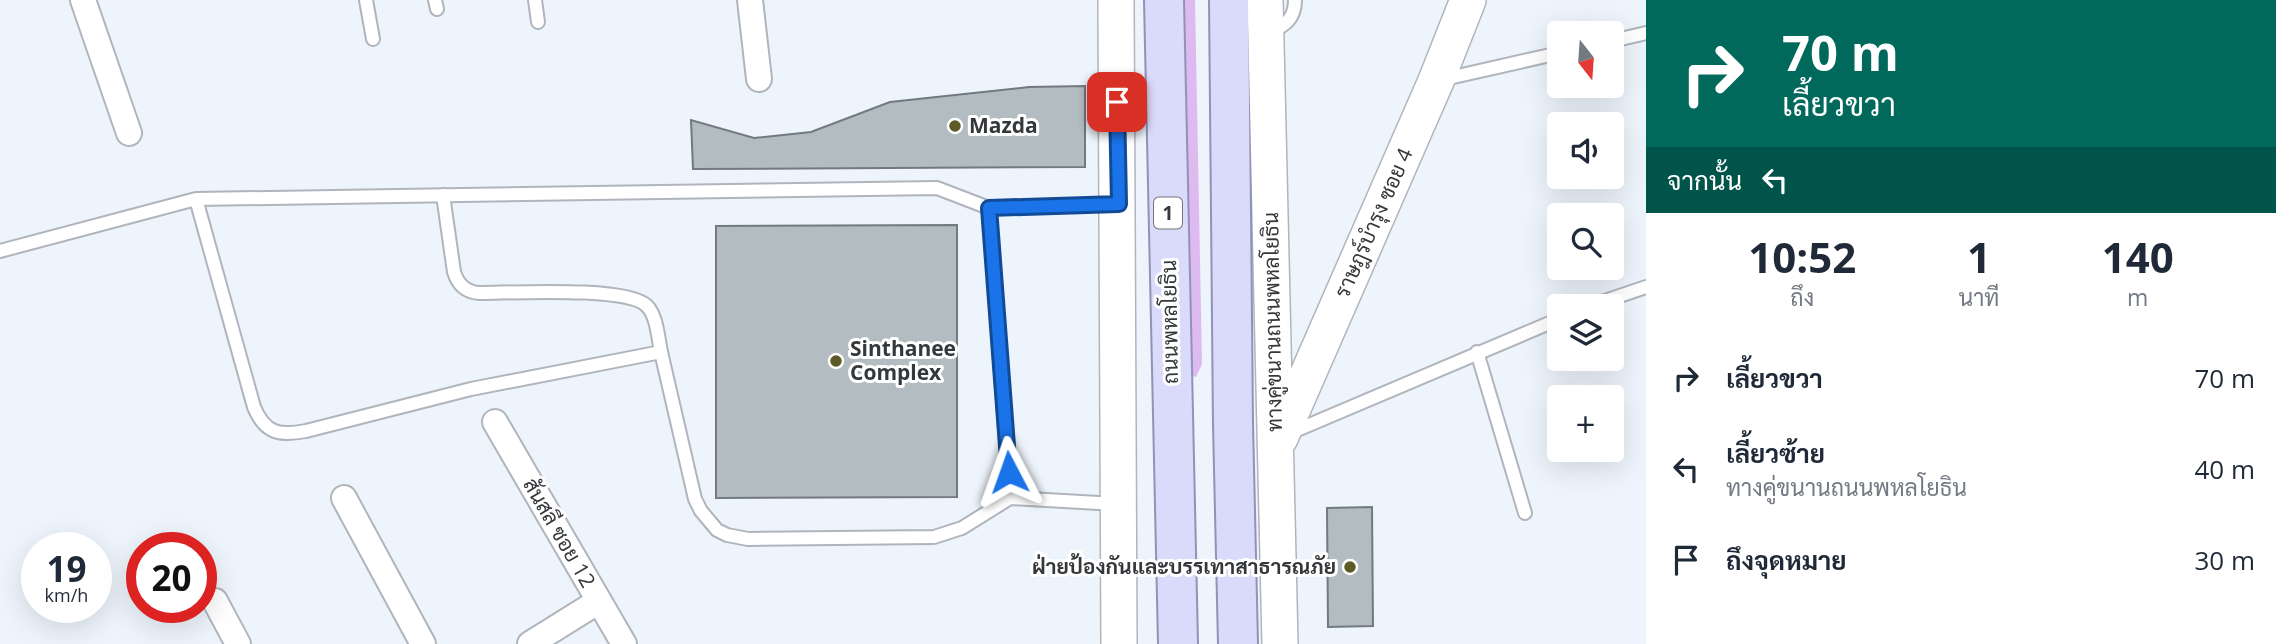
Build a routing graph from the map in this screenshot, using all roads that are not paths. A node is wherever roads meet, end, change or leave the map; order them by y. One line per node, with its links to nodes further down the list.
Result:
1 (83, 0): 19 (street)
2 (366, 0): 15 (lane)
3 (535, 0): 11 (lane)
4 (750, 0): 17 (street)
5 (1116, 0): 22 (main road)
6 (1164, 0): 32 (main road, ถนนพหลโยธิน / 1)
7 (1230, 0): 31 (main road)
8 (1265, 0): 13 (main road, ทางคู่ขนานถนนพหลโยธิน)
9 (1295, 0): 13 (lane)
10 (1468, 0): 18 (main road, ราษฎร์บำรุง ซอย 4)
11 (538, 22)
12 (1646, 33): 14 (lane)
13 (1266, 35): 33 (main road, ทางคู่ขนานถนนพหลโยธิน)
14 (1624, 38)
15 (373, 39)
16 (1547, 56): 18 (lane)
17 (758, 79)
18 (1436, 81): 33 (main road, ราษฎร์บำรุง ซอย 4)
19 (129, 133)
20 (443, 195): 21 (lane); 23 (lane); 28 (lane)
21 (195, 199): 24 (lane); 28 (lane)
22 (1119, 204): 23 (lane); 36 (main road)
23 (989, 208): 35 (lane)
24 (0, 251)
25 (1646, 287): 26 (lane)
26 (1624, 294)
27 (1547, 323): 29 (lane)
28 (661, 352): 35 (lane)
29 (1477, 352): 33 (lane); 37 (lane)
30 (495, 422): 38 (street, สันสลี ซอย 12)
31 (1233, 424): 32 (main road); 46 (main road)
32 (1172, 426): 45 (main road, ถนนพหลโยธิน / 1)
33 (1278, 442): 47 (main road, ทางคู่ขนานถนนพหลโยธิน)
34 (344, 498): 41 (street)
35 (1010, 499): 36 (lane)
36 (1117, 505): 44 (main road)
37 (1525, 513)
38 (598, 601): 42 (street); 43 (street, สันสลี ซอย 12)
39 (217, 605): 40 (street)
40 (238, 644)
41 (424, 644)
42 (530, 644)
43 (624, 644)
44 (1119, 644)
45 (1178, 644)
46 (1238, 644)
47 (1280, 644)

